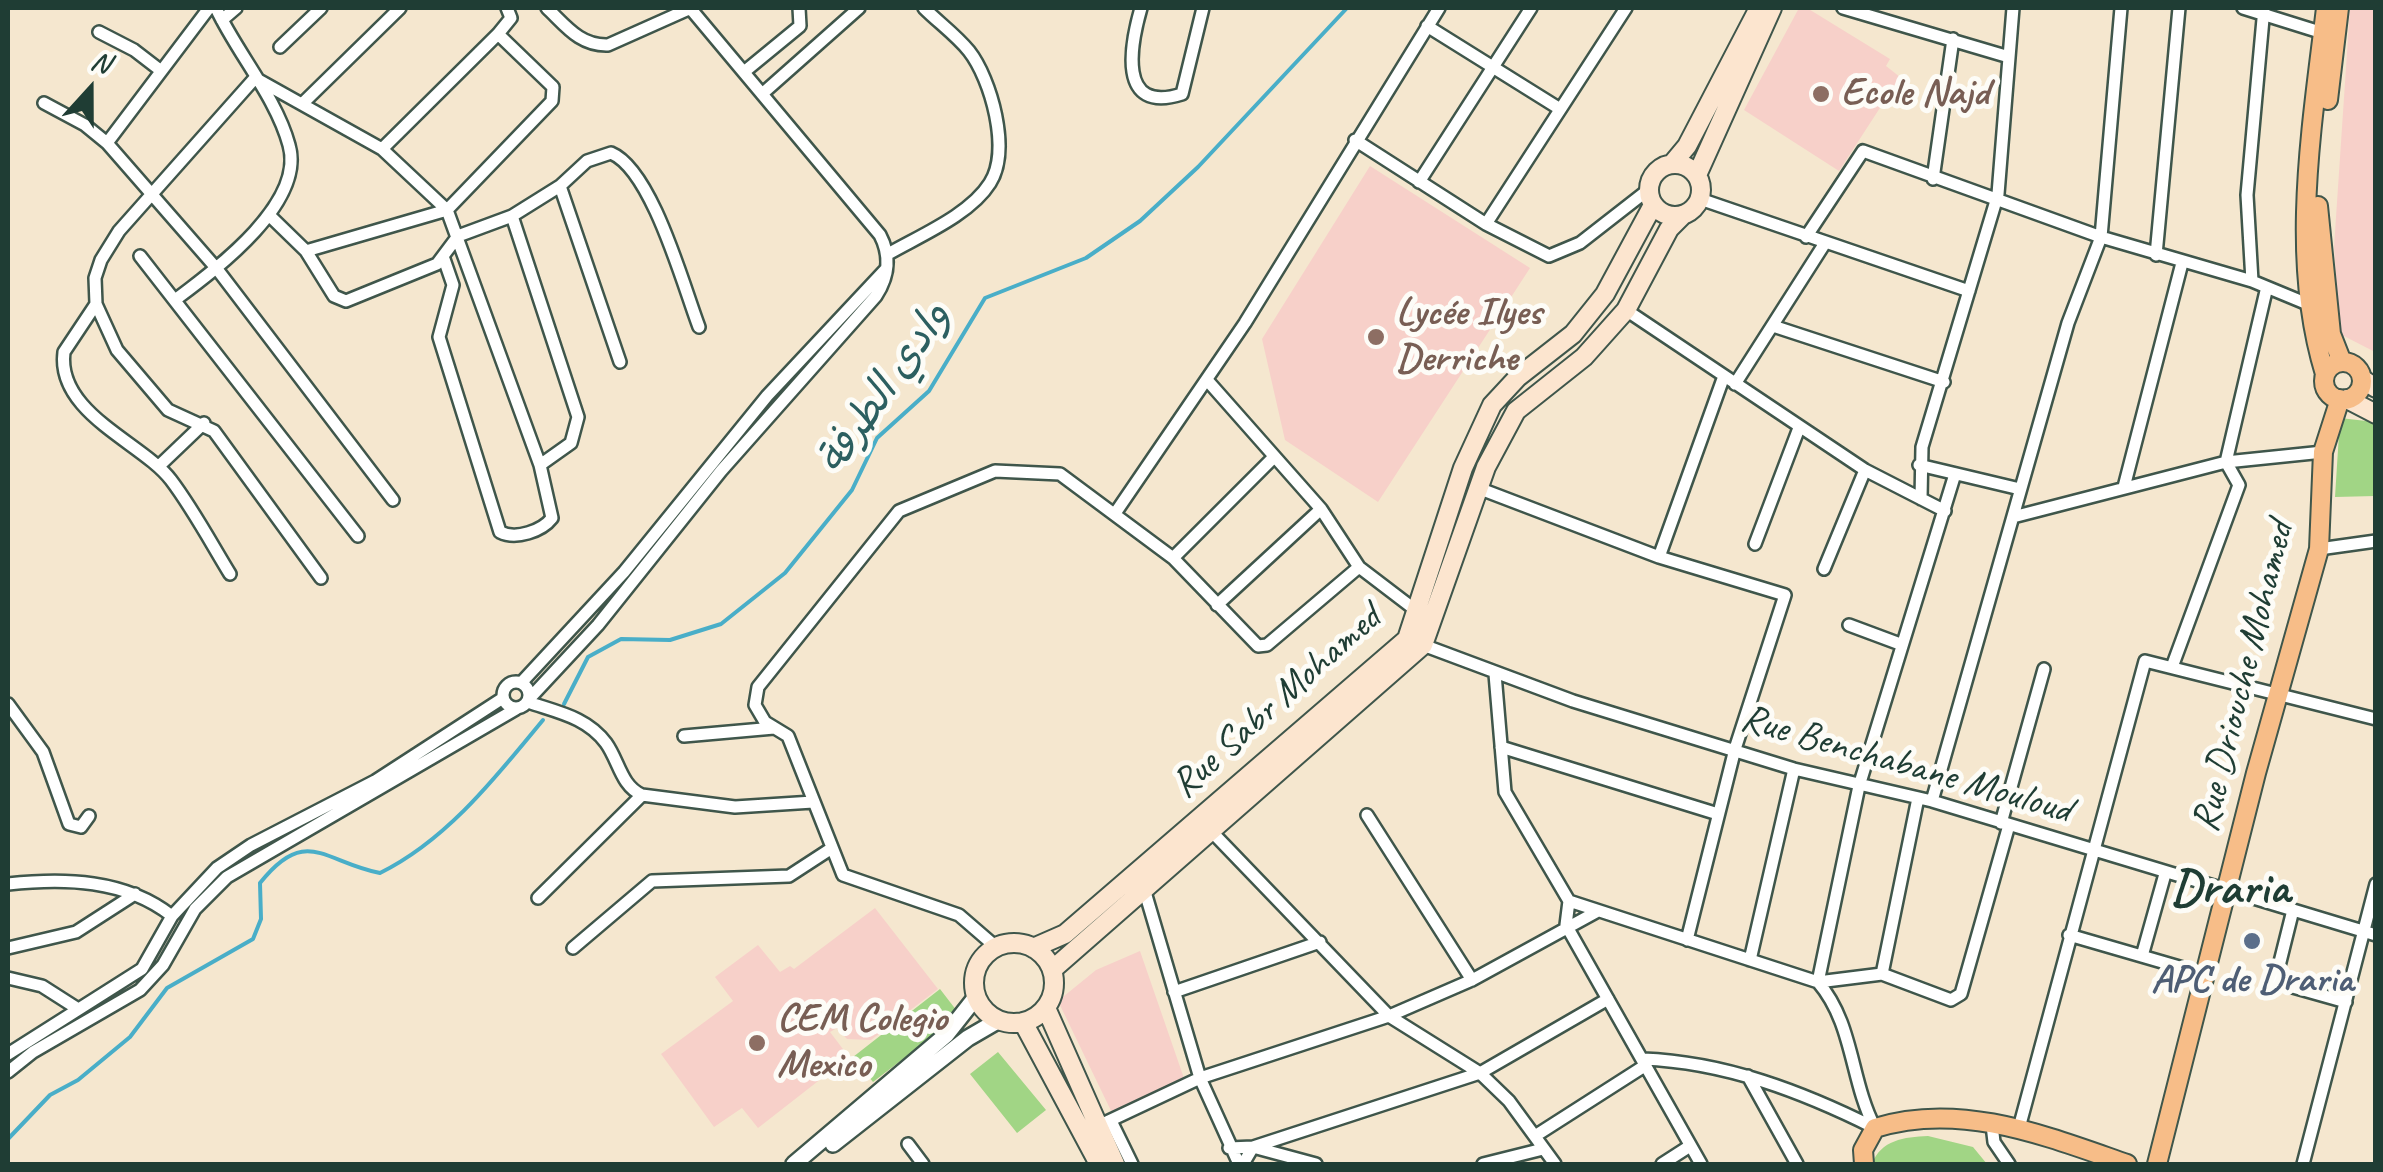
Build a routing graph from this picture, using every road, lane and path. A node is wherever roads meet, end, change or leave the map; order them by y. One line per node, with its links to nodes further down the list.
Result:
1 (212, 8): 26 (street); 35 (street)
2 (236, 8): 26 (street)
3 (321, 8): 32 (street)
4 (400, 8): 40 (street)
5 (508, 8): 29 (street)
6 (548, 8): 7 (street)
7 (690, 8): 36 (street)
8 (799, 8): 36 (street)
9 (859, 8): 38 (street)
10 (924, 8): 64 (street)
11 (1141, 8): 12 (street)
12 (1203, 8)
13 (1439, 8): 27 (street)
14 (1531, 8): 34 (street)
15 (1626, 8): 41 (street)
16 (1759, 8): 45 (main road)
17 (1772, 8): 46 (main road)
18 (1843, 8): 31 (street)
19 (2013, 8): 33 (street)
20 (2121, 8): 61 (street)
21 (2179, 8): 65 (street)
22 (2243, 8): 25 (street)
23 (2326, 8): 30 (main road)
24 (2339, 8): 81 (main road)
25 (2263, 11): 30 (street); 71 (street)
26 (222, 20): 37 (street)
27 (1427, 26): 34 (street); 42 (street)
28 (98, 32): 35 (street)
29 (498, 34): 44 (street); 54 (street)
30 (2323, 34): 76 (main road)
31 (1953, 39): 33 (street); 47 (street)
32 (280, 47)
33 (2009, 57): 53 (street)
34 (1494, 67): 41 (street); 48 (street)
35 (160, 70): 43 (street)
36 (744, 72): 38 (street)
37 (254, 78): 40 (street); 50 (street); 55 (street)
38 (762, 94): 64 (street)
39 (44, 103): 43 (street)
40 (302, 104): 44 (street)
41 (1560, 110): 58 (street)
42 (1356, 140): 48 (street); 82 (street)
43 (108, 144): 50 (street)
44 (382, 149): 54 (street)
45 (1672, 164): 46 (main road); 51 (main road)
46 (1696, 175): 52 (main road)
47 (1933, 178): 53 (street); 60 (street)
48 (1420, 182): 58 (street)
49 (560, 186): 56 (street); 79 (street); 80 (street)
50 (151, 195): 69 (street); 75 (street)
51 (1651, 198): 57 (main road); 58 (street); 118 (main road, Rue Sabr Mohamed)
52 (1700, 199): 57 (main road); 60 (street)
53 (1996, 201): 61 (street); 73 (street)
54 (447, 210): 59 (street); 63 (street)
55 (270, 216): 63 (street); 69 (street)
56 (512, 216): 59 (street); 94 (street)
57 (1682, 216): 77 (main road)
58 (1486, 224)
59 (458, 236): 67 (street); 94 (street)
60 (1806, 237): 62 (street)
61 (2101, 237): 65 (street); 100 (street)
62 (1825, 243): 73 (street); 78 (street)
63 (306, 251): 67 (street)
64 (888, 254): 70 (street)
65 (2156, 255): 68 (street)
66 (140, 256): 74 (street)
67 (444, 259): 94 (street)
68 (2182, 263): 71 (street); 98 (street)
69 (217, 268): 74 (street); 102 (street)
70 (886, 269): 125 (street); 128 (street)
71 (2252, 281): 72 (street)
72 (2266, 291): 76 (street); 92 (street)
73 (1969, 292): 84 (street)
74 (175, 300): 107 (street)
75 (96, 304): 88 (street); 95 (street)
76 (2310, 305): 86 (main road)
77 (1626, 310): 83 (street); 99 (main road)
78 (1773, 326): 83 (street); 84 (street)
79 (699, 327)
80 (620, 362)
81 (2342, 362): 85 (main road); 86 (main road)
82 (1207, 380): 91 (street); 105 (street)
83 (1729, 380): 89 (street); 111 (street)
84 (1944, 382): 93 (street)
85 (2369, 384): 86 (main road)
86 (2335, 391): 87 (main road); 90 (main road, Rue Driouche Mohamed)
87 (2376, 414)
88 (204, 423): 95 (street); 116 (street)
89 (1799, 428): 96 (street); 109 (street)
90 (2325, 446): 92 (street); 110 (main road, Rue Driouche Mohamed)
91 (1273, 458): 103 (street); 112 (street)
92 (2226, 462): 98 (street); 122 (street)
93 (1919, 464): 97 (street); 101 (street)
94 (540, 465)
95 (159, 466): 115 (street)
96 (1865, 470): 101 (street); 114 (street)
97 (1955, 474): 100 (street); 104 (street)
98 (2124, 487): 106 (street)
99 (1478, 488): 111 (street); 121 (main road)
100 (2020, 489): 106 (street)
101 (1921, 499): 104 (street)
102 (393, 500)
103 (1321, 508): 113 (street); 117 (street)
104 (1945, 511): 120 (street)
105 (1116, 512): 112 (street); 131 (street)
106 (2013, 517): 139 (street)
107 (358, 536)
108 (2376, 541): 110 (street)
109 (1755, 544)
110 (2318, 549): 126 (main road, Rue Driouche Mohamed)
111 (1659, 557): 134 (street)
112 (1172, 558): 117 (street)
113 (1358, 568): 117 (street); 118 (street)
114 (1824, 570)
115 (230, 574)
116 (320, 578)
117 (1217, 606)
118 (1418, 613): 167 (main road, Rue Sabr Mohamed)
119 (1850, 625): 120 (street)
120 (1900, 644): 136 (street)
121 (1423, 646): 124 (street, Rue Benchabane Mouloud); 145 (main road)
122 (2172, 667): 126 (street); 147 (street)
123 (2044, 670): 144 (street)
124 (1496, 674): 133 (street); 134 (street, Rue Benchabane Mouloud)
125 (521, 683): 127 (street); 128 (street)
126 (2279, 693): 130 (street); 152 (main road, Rue Driouche Mohamed)
127 (503, 698): 128 (street); 158 (street)
128 (525, 703): 137 (street); 187 (street)
129 (8, 704): 143 (street)
130 (2376, 719)
131 (774, 728): 132 (street); 140 (street)
132 (684, 736)
133 (1501, 747): 141 (street); 155 (street)
134 (1736, 749): 135 (street, Rue Benchabane Mouloud); 141 (street)
135 (1794, 770): 136 (street, Rue Benchabane Mouloud); 169 (street)
136 (1860, 786): 138 (street, Rue Benchabane Mouloud); 175 (street)
137 (642, 795): 140 (street); 154 (street)
138 (1918, 798): 139 (street, Rue Benchabane Mouloud); 171 (street)
139 (1932, 801): 144 (street, Rue Benchabane Mouloud)
140 (813, 802): 146 (street)
141 (1718, 814): 162 (street)
142 (1367, 815): 174 (street)
143 (88, 816)
144 (2005, 824): 147 (street, Rue Benchabane Mouloud); 171 (street)
145 (1213, 833): 151 (main road); 163 (street)
146 (832, 848): 164 (street); 166 (street)
147 (2091, 853): 148 (street, Rue Benchabane Mouloud); 161 (street)
148 (2165, 874): 152 (street, Rue Benchabane Mouloud); 168 (street)
149 (8, 884): 153 (street)
150 (2376, 884): 160 (street)
151 (1145, 892): 170 (main road); 176 (street)
152 (2228, 892): 156 (street, Rue Benchabane Mouloud); 172 (main road, Rue Driouche Mohamed)
153 (134, 894): 158 (street); 165 (street)
154 (538, 898)
155 (1569, 901): 157 (street); 159 (street)
156 (2293, 910): 160 (street, Rue Benchabane Mouloud); 179 (street)
157 (1598, 911): 159 (street); 162 (street)
158 (172, 916): 181 (street)
159 (1566, 925): 174 (street); 178 (street)
160 (2369, 933): 179 (street)
161 (2069, 935): 168 (street); 194 (street)
162 (1687, 940): 169 (street)
163 (1320, 942): 176 (street); 182 (street)
164 (996, 947): 167 (main road); 177 (main road)
165 (8, 948)
166 (573, 948)
167 (1033, 948): 170 (main road)
168 (2142, 956): 172 (street)
169 (1750, 960): 175 (street)
170 (1052, 970): 180 (main road)
171 (1882, 974): 175 (street)
172 (2207, 975): 217 (main road, Rue Driouche Mohamed)
173 (8, 978): 181 (street)
174 (1472, 980): 182 (street)
175 (1818, 982): 193 (street)
176 (1174, 992): 190 (street)
177 (976, 997): 183 (main road); 201 (street)
178 (1608, 999): 186 (street); 188 (street)
179 (2346, 1002): 218 (street)
180 (1046, 1008): 184 (main road); 191 (main road)
181 (78, 1009): 185 (street)
182 (1389, 1016): 188 (street); 190 (street)
183 (1000, 1020): 184 (main road); 202 (street)
184 (1024, 1022): 204 (main road)
185 (8, 1054)
186 (1644, 1062): 189 (street); 195 (street); 197 (street)
187 (8, 1072)
188 (1480, 1073): 195 (street); 198 (street)
189 (1748, 1076): 193 (street); 213 (street)
190 (1200, 1078): 191 (street); 199 (street)
191 (1104, 1124): 205 (main road); 206 (street)
192 (1992, 1125): 193 (main road); 194 (main road); 215 (street)
193 (1876, 1128): 214 (main road)
194 (2019, 1128): 216 (main road)
195 (1534, 1136): 200 (street)
196 (908, 1144): 203 (street)
197 (1690, 1146): 211 (street); 212 (street)
198 (1253, 1147): 199 (street); 207 (street); 208 (street)
199 (1229, 1148): 207 (street)
200 (1544, 1149): 209 (street); 210 (street)
201 (794, 1164)
202 (806, 1164)
203 (924, 1164)
204 (1098, 1164)
205 (1114, 1164)
206 (1132, 1164)
207 (1241, 1164)
208 (1316, 1164)
209 (1483, 1164)
210 (1555, 1164)
211 (1662, 1164)
212 (1701, 1164)
213 (1797, 1164)
214 (1864, 1164)
215 (2009, 1164)
216 (2127, 1164)
217 (2159, 1164)
218 (2304, 1164)

